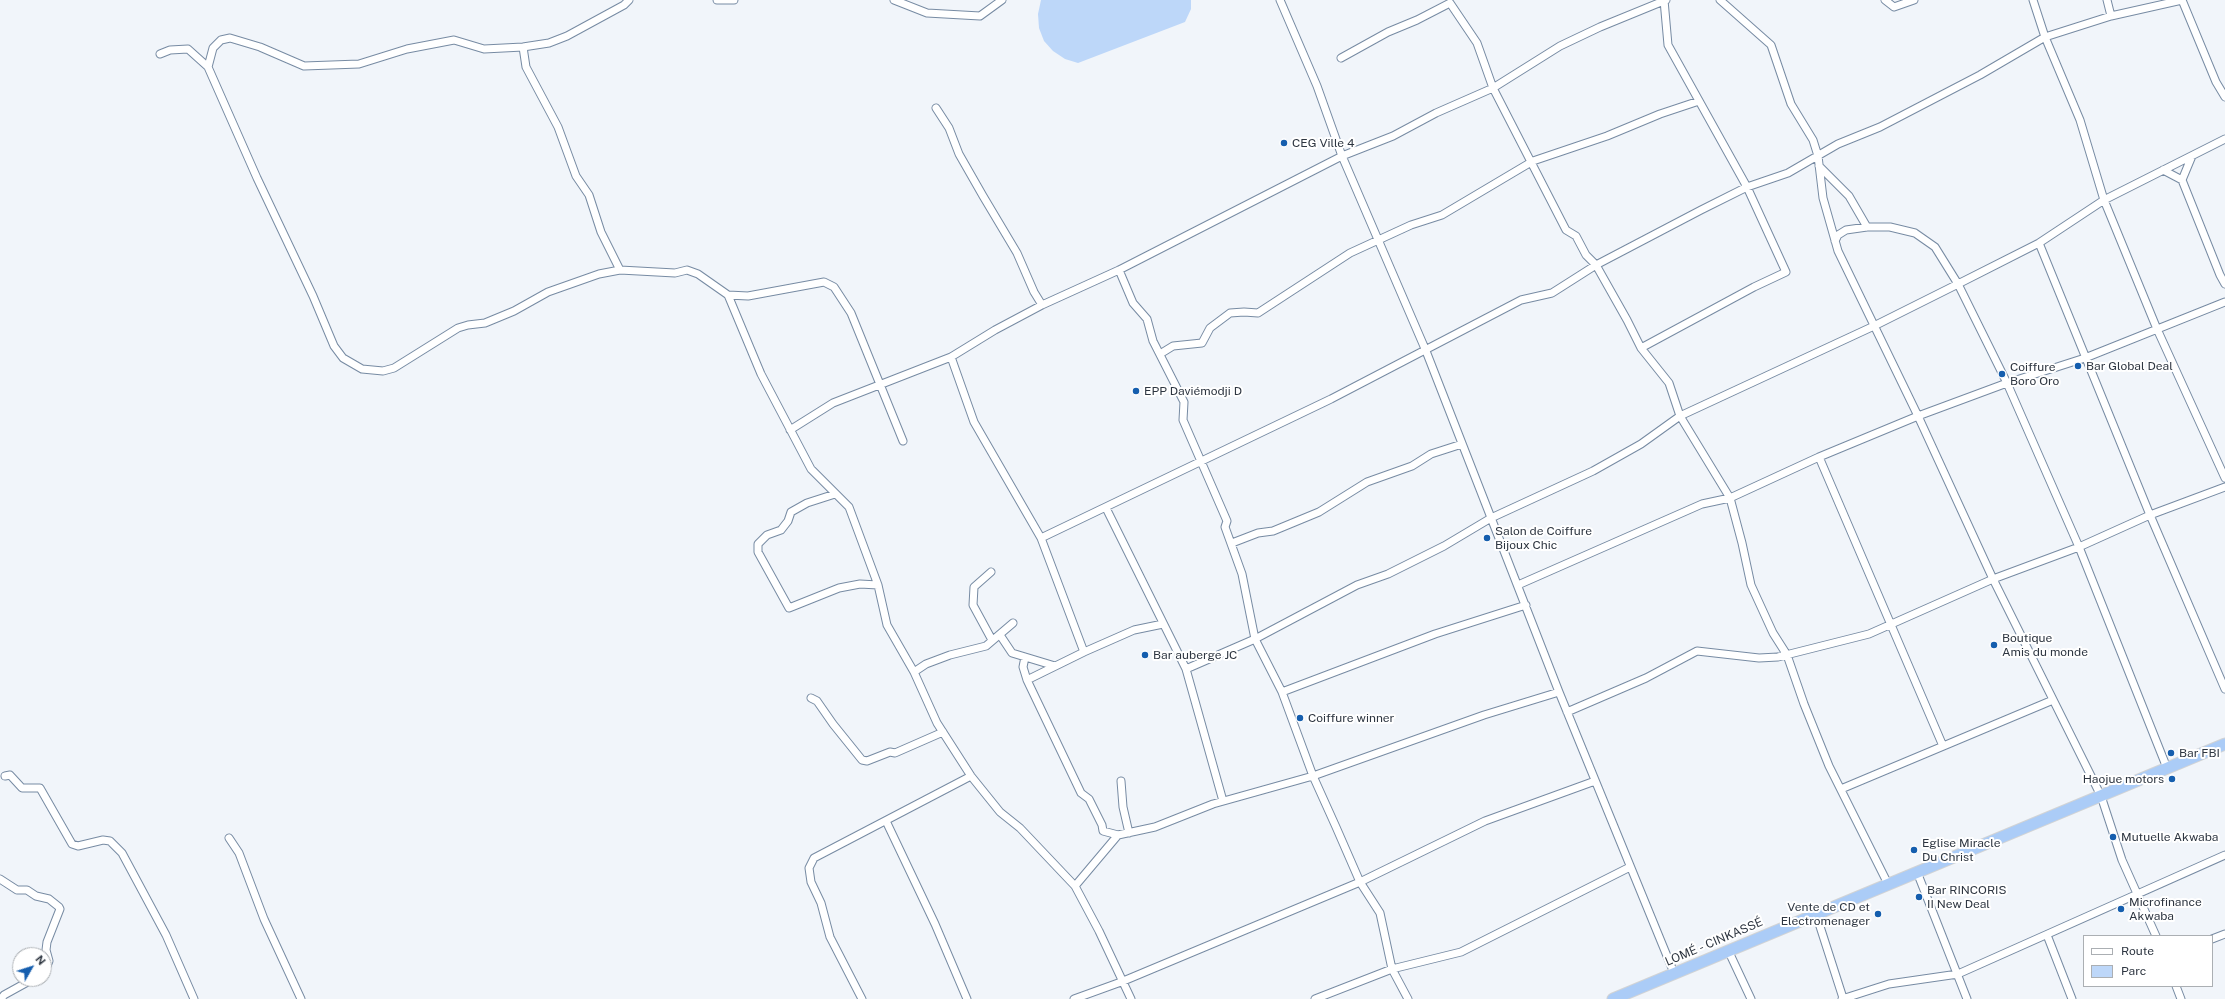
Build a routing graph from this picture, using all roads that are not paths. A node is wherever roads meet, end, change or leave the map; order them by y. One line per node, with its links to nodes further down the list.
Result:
1 (629, 0): 15 (street)
2 (717, 0): 3 (street)
3 (734, 0)
4 (894, 0): 5 (street)
5 (1002, 0)
6 (1280, 0): 24 (street)
7 (1664, 0): 19 (street); 21 (street)
8 (1720, 0): 25 (street)
9 (1885, 0): 10 (street)
10 (1914, 0)
11 (2033, 0): 14 (street)
12 (2107, 0): 13 (street)
13 (2111, 16): 14 (street); 20 (street)
14 (2045, 37): 25 (street); 32 (street)
15 (523, 47): 18 (street); 38 (street)
16 (160, 54): 18 (street)
17 (1341, 58): 19 (street)
18 (208, 67): 38 (street)
19 (1493, 88): 24 (street); 27 (street)
20 (2224, 95)
21 (1699, 101): 27 (street); 31 (street)
22 (936, 108): 44 (street)
23 (2225, 139): 26 (street)
24 (1342, 156): 34 (street); 39 (street)
25 (1818, 156): 28 (street); 31 (street)
26 (2192, 156): 29 (street); 30 (street)
27 (1533, 161): 34 (street); 37 (street)
28 (1819, 166): 33 (street); 35 (street)
29 (2164, 170): 30 (street); 32 (street)
30 (2182, 180): 41 (street)
31 (1747, 187): 37 (street); 47 (street)
32 (2104, 200): 36 (street); 46 (street)
33 (1867, 227): 35 (street); 40 (street)
34 (1378, 241): 48 (street); 49 (street)
35 (1835, 241): 45 (street)
36 (2039, 243): 40 (street); 51 (street)
37 (1596, 266): 47 (street); 48 (street)
38 (620, 270): 42 (street)
39 (1119, 270): 44 (street); 49 (street)
40 (1958, 284): 45 (street); 52 (street)
41 (2225, 284)
42 (728, 295): 53 (street); 56 (street)
43 (2225, 302): 46 (street)
44 (1042, 305): 50 (street)
45 (1874, 326): 54 (street); 55 (street)
46 (2157, 329): 51 (street); 61 (street)
47 (1641, 348): 54 (street)
48 (1426, 350): 58 (street); 60 (street)
49 (1160, 354): 60 (street)
50 (952, 357): 53 (street); 68 (street)
51 (2085, 358): 52 (street); 66 (street)
52 (2007, 383): 55 (street); 70 (street)
53 (879, 386): 56 (street); 57 (street)
54 (1680, 416): 64 (street); 67 (street)
55 (1918, 416): 59 (street); 72 (street)
56 (790, 430): 63 (street)
57 (903, 441)
58 (1462, 444): 67 (street); 69 (street)
59 (1819, 457): 64 (street); 78 (street)
60 (1202, 462): 65 (street); 69 (street)
61 (2225, 478)
62 (2225, 487): 66 (street)
63 (835, 494): 73 (street); 73 (street)
64 (1730, 498): 74 (street); 83 (street)
65 (1106, 508): 68 (street); 77 (street)
66 (2150, 516): 70 (street); 89 (street)
67 (1491, 518): 74 (street); 80 (street)
68 (1041, 538): 82 (street)
69 (1232, 543): 80 (street)
70 (2079, 547): 72 (street); 98 (street)
71 (992, 572): 81 (street)
72 (1994, 579): 78 (street); 93 (street)
73 (878, 585): 87 (street)
74 (1518, 585): 75 (street)
75 (1526, 605): 90 (street); 91 (street)
76 (1013, 623): 79 (street)
77 (1163, 624): 82 (street); 86 (street)
78 (1892, 624): 83 (street); 97 (street)
79 (1000, 634): 81 (street); 84 (street)
80 (1256, 639): 86 (street); 90 (street)
81 (992, 640): 87 (street)
82 (1084, 652): 85 (street)
83 (1787, 655): 94 (street); 104 (street)
84 (1025, 657): 85 (street); 88 (street)
85 (1055, 666): 88 (street)
86 (1186, 669): 106 (street)
87 (914, 672): 95 (street)
88 (1027, 680): 109 (street)
89 (2225, 689)
90 (1282, 692): 101 (street)
91 (1559, 692): 94 (street); 101 (street)
92 (811, 698): 95 (street)
93 (2053, 700): 97 (street); 105 (street)
94 (1567, 712): 103 (street)
95 (943, 732): 100 (street)
96 (2225, 744): 98 (highway, LOMÉ - CINKASSÉ)
97 (1943, 746): 104 (street)
98 (2167, 768): 105 (highway, LOMÉ - CINKASSÉ)
99 (4, 776): 133 (street)
100 (970, 776): 107 (street); 117 (street)
101 (1313, 776): 106 (street); 115 (street)
102 (1121, 781): 108 (street)
103 (1595, 781): 112 (street); 115 (street)
104 (1841, 788): 116 (street)
105 (2101, 796): 113 (highway, LOMÉ - CINKASSÉ); 118 (street)
106 (1223, 801): 108 (street)
107 (886, 822): 135 (street); 136 (street)
108 (1129, 833): 109 (street)
109 (1118, 835): 117 (street)
110 (229, 838): 134 (street)
111 (2225, 855): 118 (street)
112 (1630, 867): 126 (street); 127 (street)
113 (1917, 872): 116 (highway, LOMÉ - CINKASSÉ); 128 (street)
114 (0, 879): 124 (street)
115 (1360, 882): 126 (street); 129 (street)
116 (1888, 884): 119 (highway, LOMÉ - CINKASSÉ)
117 (1075, 886): 129 (street)
118 (2138, 893): 121 (street); 122 (street)
119 (1816, 914): 125 (highway, LOMÉ - CINKASSÉ); 143 (street)
120 (2225, 934): 123 (street)
121 (2048, 935): 128 (street); 145 (street)
122 (2156, 935)
123 (2213, 939)
124 (46, 947)
125 (1728, 950): 127 (highway, LOMÉ - CINKASSÉ); 142 (street)
126 (1392, 969): 139 (street); 140 (street)
127 (1674, 973): 141 (highway, LOMÉ - CINKASSÉ)
128 (1958, 974): 143 (street); 144 (street)
129 (1123, 981): 137 (street); 138 (street)
130 (18, 987): 132 (street)
131 (2176, 987): 146 (street)
132 (1, 999)
133 (194, 999)
134 (301, 999)
135 (862, 999)
136 (967, 999)
137 (1074, 999)
138 (1131, 999)
139 (1315, 999)
140 (1408, 999)
141 (1613, 999)
142 (1751, 999)
143 (1842, 999)
144 (1967, 999)
145 (2072, 999)
146 (2181, 999)

